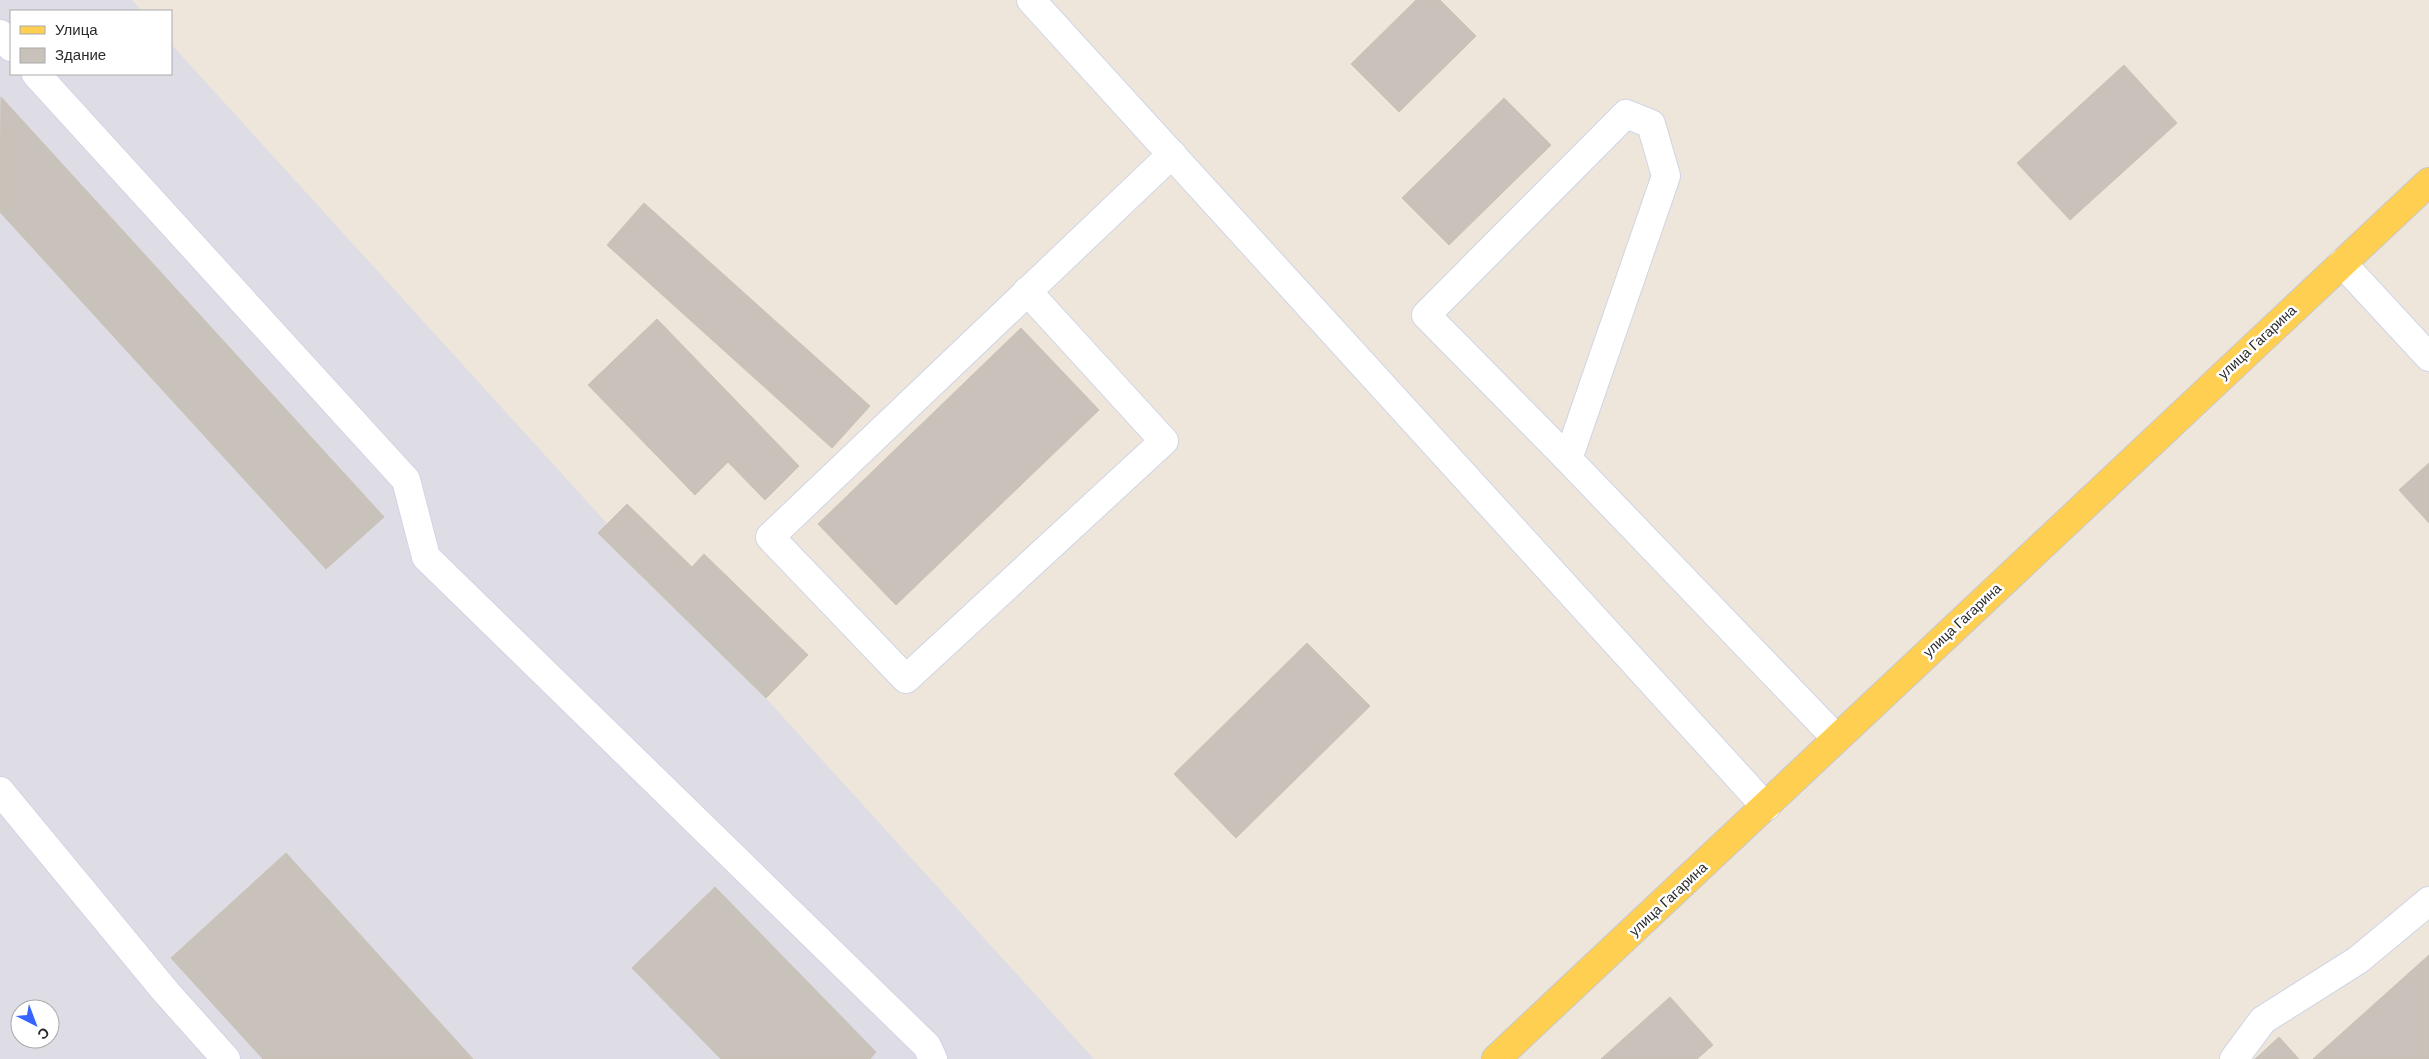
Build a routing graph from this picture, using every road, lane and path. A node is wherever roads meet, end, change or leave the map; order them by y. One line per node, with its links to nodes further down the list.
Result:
1 (1031, 0): 5 (lane)
2 (0, 34): 3 (lane)
3 (10, 46)
4 (37, 75): 16 (lane)
5 (1172, 154): 8 (lane); 13 (lane)
6 (2429, 182): 7 (main road, улица Гагарина)
7 (2342, 263): 9 (lane); 11 (main road, улица Гагарина)
8 (1027, 291): 8 (lane)
9 (2429, 357)
10 (1568, 459): 10 (lane); 11 (lane)
11 (1836, 738): 13 (main road, улица Гагарина)
12 (0, 791): 15 (lane)
13 (1766, 807): 17 (main road, улица Гагарина)
14 (2429, 901): 18 (lane)
15 (226, 1059)
16 (933, 1059)
17 (1496, 1059)
18 (2234, 1059)

